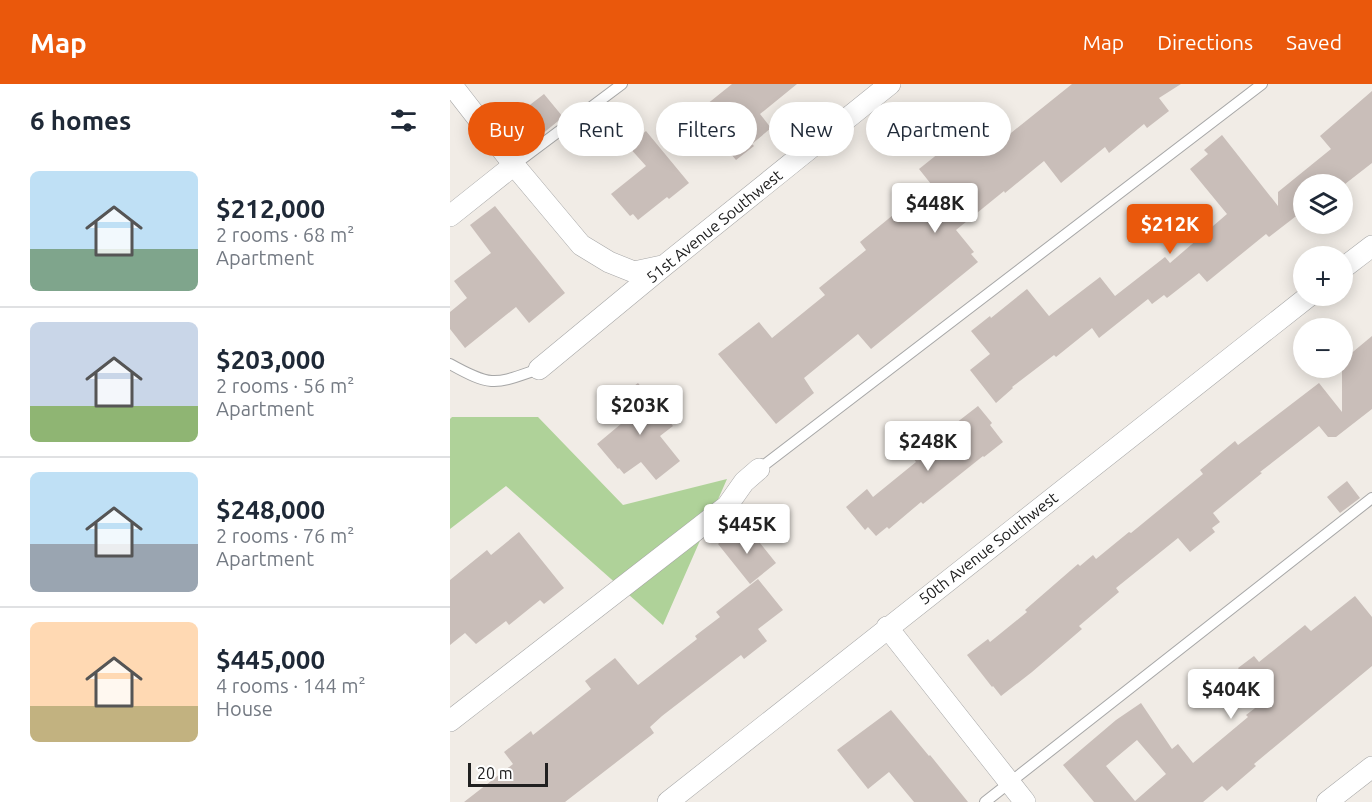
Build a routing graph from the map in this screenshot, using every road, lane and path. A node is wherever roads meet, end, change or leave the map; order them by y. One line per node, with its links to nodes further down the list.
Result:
1 (451, 84): 5 (street)
2 (622, 84): 5 (lane)
3 (890, 84): 9 (street, 51st Avenue Southwest)
4 (1262, 84): 13 (lane)
5 (514, 165): 6 (street); 9 (street)
6 (450, 216)
7 (1372, 246): 8 (street)
8 (1353, 261)
9 (665, 265): 12 (street, 51st Avenue Southwest)
10 (1296, 306): 15 (street, 50th Avenue Southwest)
11 (450, 364): 12 (lane)
12 (539, 369)
13 (759, 469): 16 (street)
14 (1372, 498): 18 (lane)
15 (887, 627): 18 (street); 19 (street, 50th Avenue Southwest)
16 (450, 721)
17 (1372, 767): 22 (street)
18 (1010, 783): 20 (lane); 21 (street)
19 (668, 802)
20 (985, 802)
21 (1025, 802)
22 (1327, 802)

